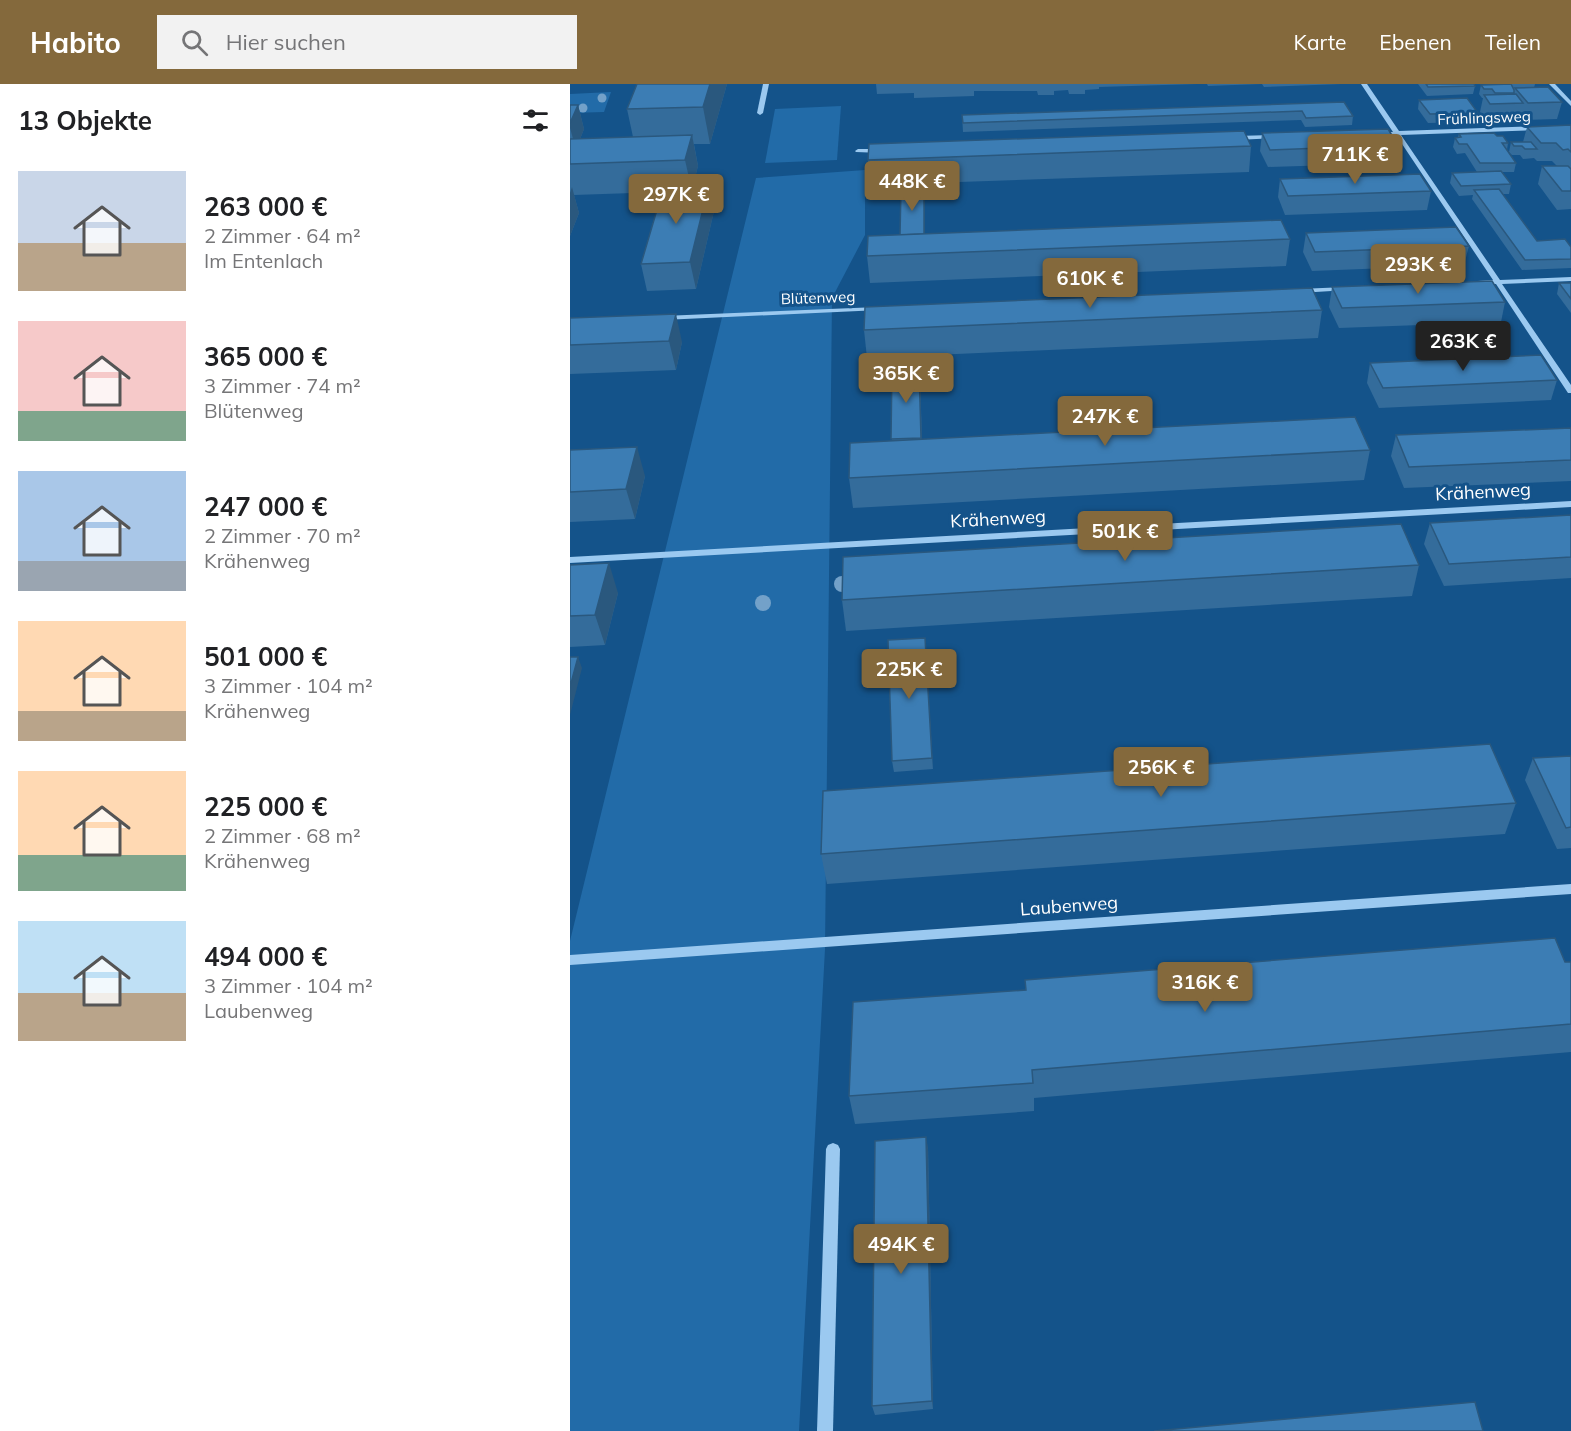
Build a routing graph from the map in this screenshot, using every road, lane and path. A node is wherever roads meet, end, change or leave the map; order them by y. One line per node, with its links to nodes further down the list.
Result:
1 (766, 84): 5 (street)
2 (1364, 84): 7 (street)
3 (1552, 84): 4 (street)
4 (1571, 104)
5 (760, 113)
6 (1548, 127): 7 (street, Frühlingsweg)
7 (1397, 133): 8 (street, Frühlingsweg); 14 (street)
8 (1368, 134)
9 (1287, 137): 10 (street)
10 (1232, 139)
11 (887, 150): 12 (street)
12 (858, 151)
13 (1571, 279): 14 (street)
14 (1498, 282): 15 (street); 20 (street)
15 (1474, 283)
16 (1359, 288): 17 (street)
17 (1290, 291)
18 (883, 309): 19 (street, Blütenweg)
19 (652, 318)
20 (1571, 391)
21 (1571, 504): 22 (street, Krähenweg)
22 (570, 560)
23 (1571, 889): 24 (street, Laubenweg)
24 (570, 960)
25 (833, 1149): 26 (street)
26 (825, 1431)

